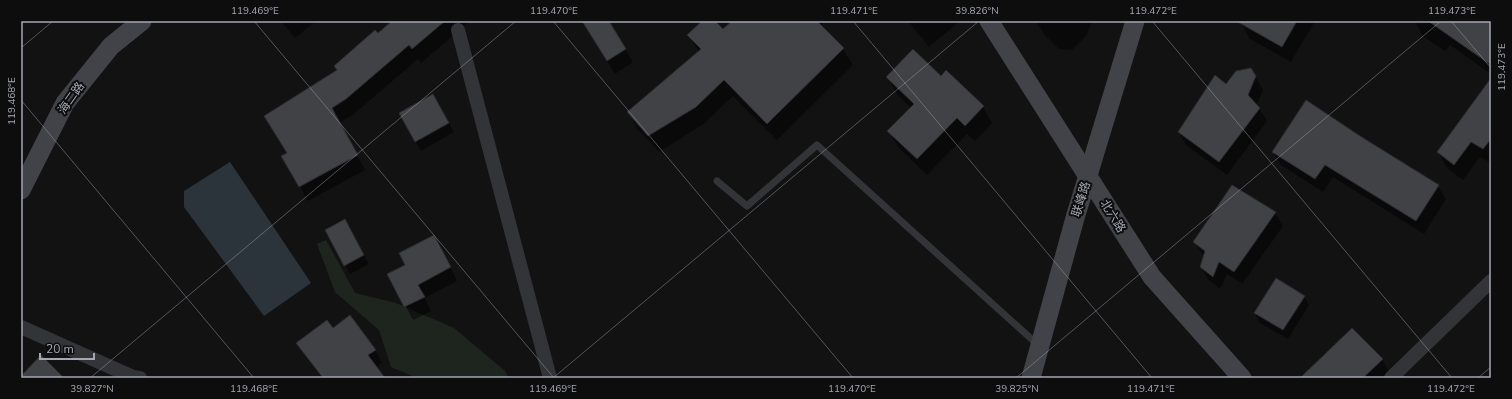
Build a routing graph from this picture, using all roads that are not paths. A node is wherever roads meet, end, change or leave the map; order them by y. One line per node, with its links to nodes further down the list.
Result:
1 (142, 21): 7 (street, 海二路)
2 (989, 21): 5 (street, 北六路)
3 (1135, 21): 5 (street, 联峰路)
4 (458, 30): 13 (street)
5 (1088, 176): 10 (street, 联峰路); 11 (street, 北六路)
6 (717, 181): 10 (lane)
7 (21, 190)
8 (1490, 284): 15 (street)
9 (21, 327): 12 (street)
10 (1040, 347): 14 (street, 联峰路)
11 (1238, 376)
12 (140, 378)
13 (550, 378)
14 (1032, 378)
15 (1391, 378)

